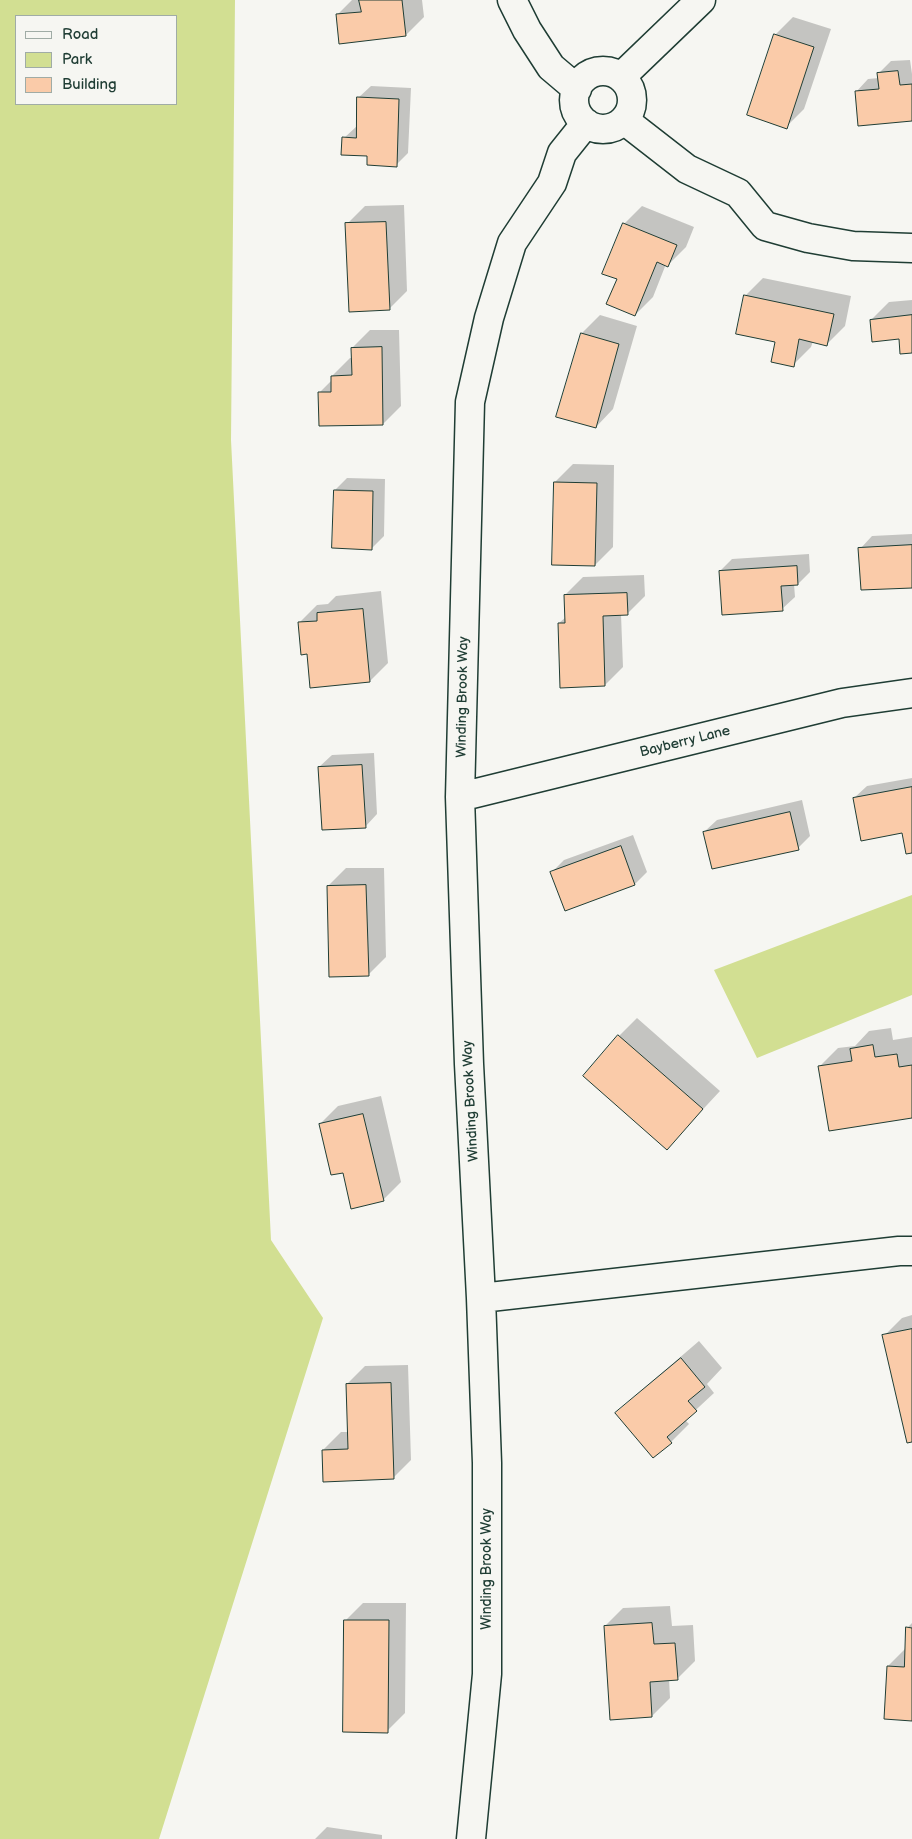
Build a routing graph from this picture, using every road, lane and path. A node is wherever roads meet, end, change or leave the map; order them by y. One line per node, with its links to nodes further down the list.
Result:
1 (512, 0): 4 (street)
2 (701, 0): 3 (street)
3 (621, 77): 4 (street); 5 (street)
4 (576, 89): 6 (street)
5 (624, 120): 6 (street); 7 (street)
6 (586, 123): 9 (street, Winding Brook Way)
7 (912, 248)
8 (912, 693): 9 (street, Bayberry Lane)
9 (460, 797): 11 (street, Winding Brook Way)
10 (912, 1251): 11 (street)
11 (481, 1298): 12 (street, Winding Brook Way)
12 (471, 1839)

